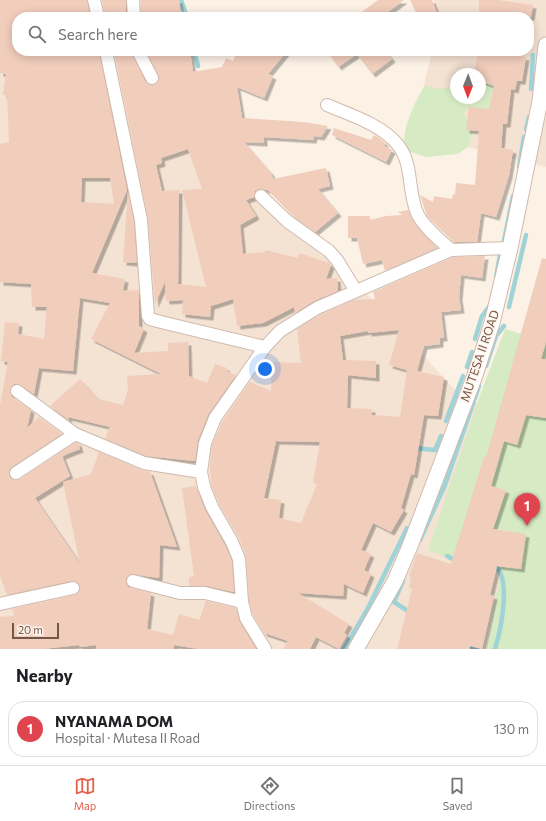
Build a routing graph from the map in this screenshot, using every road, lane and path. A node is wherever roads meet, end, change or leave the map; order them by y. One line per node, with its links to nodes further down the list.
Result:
1 (94, 0): 3 (street)
2 (133, 0): 4 (street)
3 (97, 12)
4 (134, 12)
5 (546, 45): 9 (street, MUTESA II ROAD)
6 (107, 56): 15 (street)
7 (141, 56): 8 (street)
8 (152, 78)
9 (543, 101): 12 (street, MUTESA II ROAD)
10 (327, 105): 13 (street)
11 (261, 196): 14 (street)
12 (510, 248): 13 (street); 25 (street, MUTESA II ROAD)
13 (451, 250): 14 (street)
14 (356, 291): 15 (street)
15 (265, 347): 18 (street)
16 (17, 391): 17 (street)
17 (75, 434): 18 (street); 19 (street)
18 (201, 472): 22 (street)
19 (16, 473)
20 (133, 581): 22 (street)
21 (73, 588): 23 (street)
22 (242, 602): 24 (street)
23 (0, 604)
24 (265, 649)
25 (356, 649)

